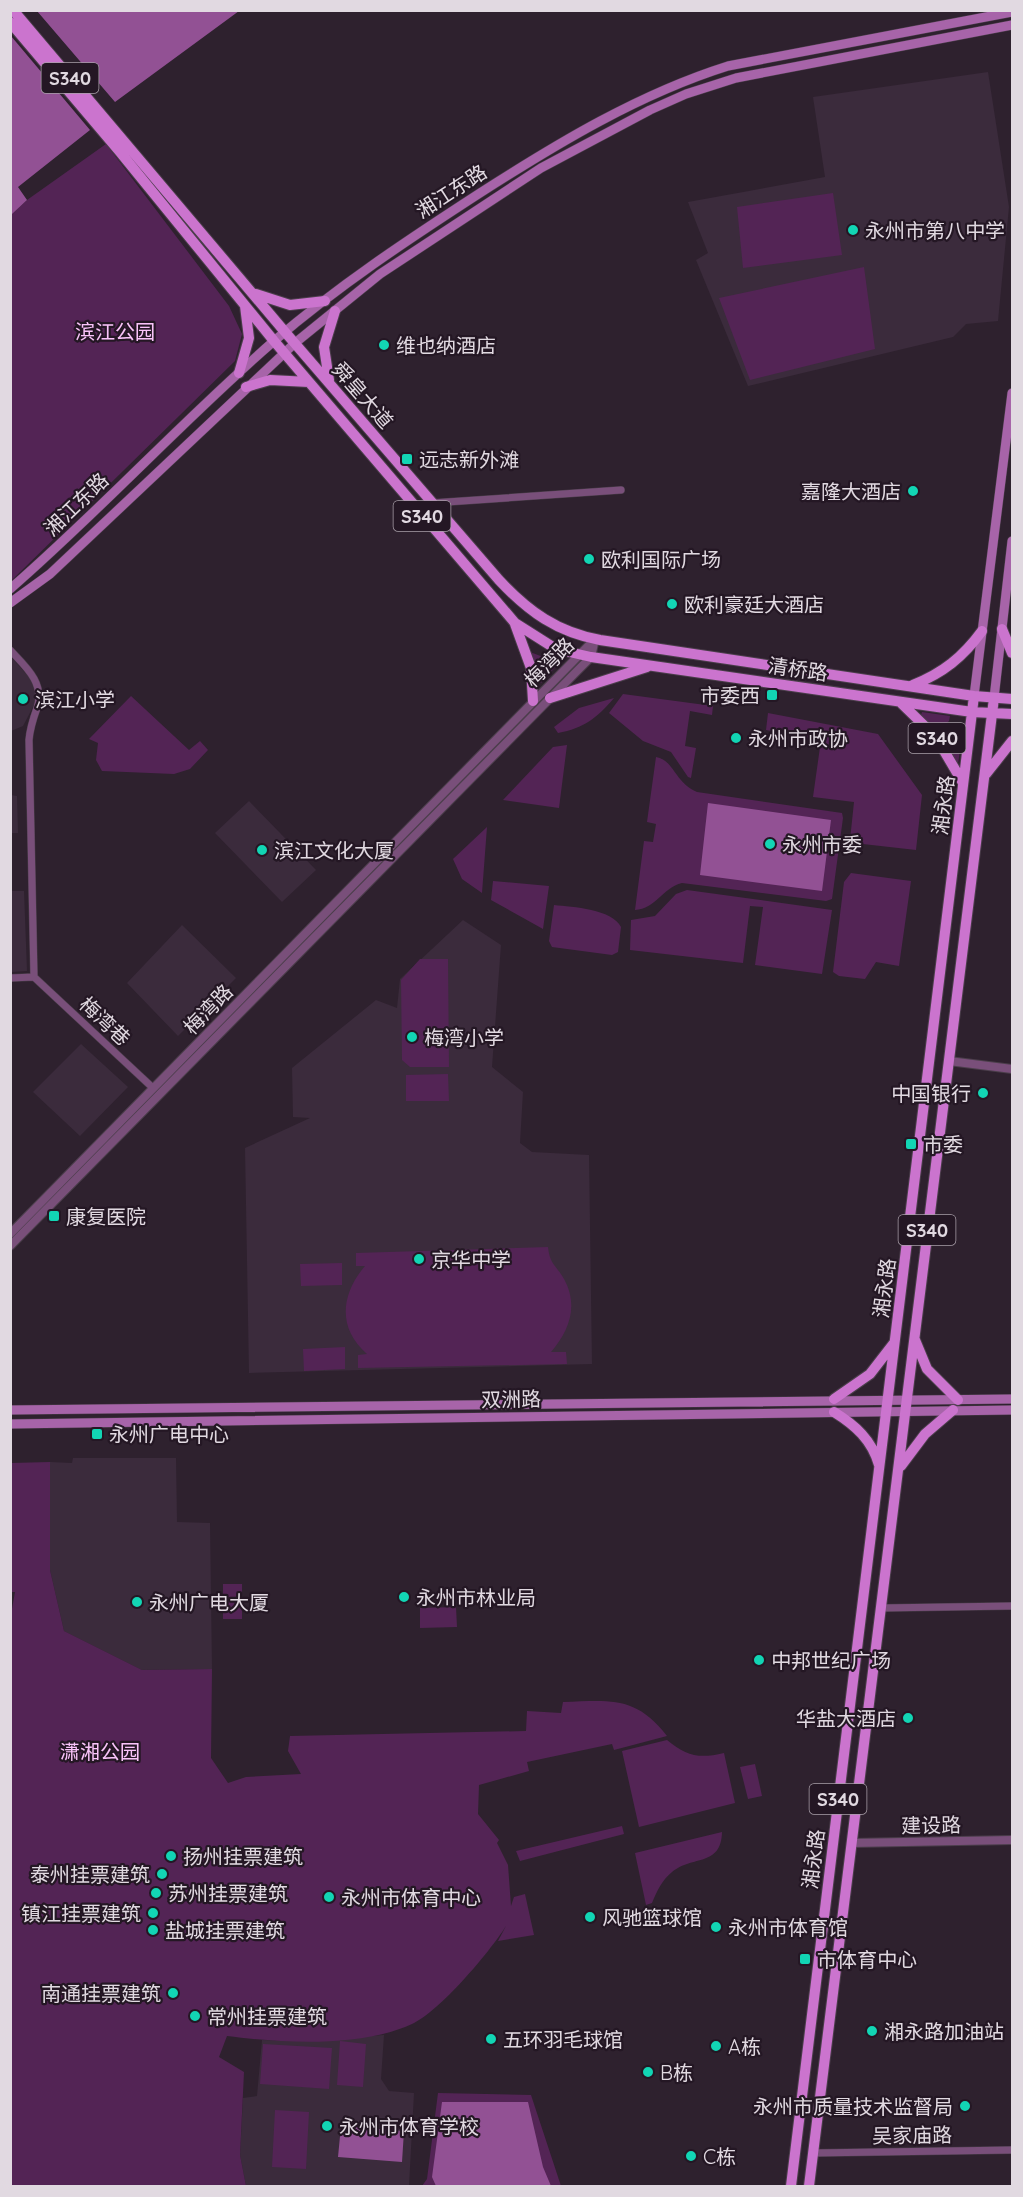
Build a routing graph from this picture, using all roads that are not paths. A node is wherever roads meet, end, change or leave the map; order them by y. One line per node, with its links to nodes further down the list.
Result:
1 (13, 10): 5 (main road, S340)
2 (1012, 12): 7 (main road, 湘江东路)
3 (10, 22): 5 (main road, S340)
4 (1009, 28): 9 (main road, 湘江东路)
5 (123, 148): 6 (main road, 舜皇大道 / S340); 8 (main road, 舜皇大道 / S340)
6 (254, 293): 7 (main road); 10 (main road, 舜皇大道 / S340)
7 (325, 301): 10 (main road, 湘江东路)
8 (244, 302): 11 (main road, 舜皇大道 / S340); 14 (main road)
9 (335, 311): 12 (main road, 湘江东路); 16 (main road)
10 (285, 332): 11 (main road, 湘江东路); 12 (main road, 舜皇大道 / S340)
11 (274, 341): 13 (main road, 舜皇大道 / S340); 14 (main road, 湘江东路)
12 (295, 343): 13 (main road, 湘江东路); 16 (main road, 舜皇大道 / S340)
13 (284, 353): 15 (main road, 舜皇大道 / S340); 17 (main road, 湘江东路)
14 (239, 373): 19 (main road, 湘江东路)
15 (309, 382): 17 (main road); 27 (main road, 舜皇大道 / S340)
16 (330, 383): 23 (main road, 舜皇大道 / S340)
17 (246, 387): 20 (main road, 湘江东路)
18 (1012, 393): 21 (main road, 湘永路)
19 (217, 395): 20 (main road); 25 (main road, 湘江东路)
20 (227, 405): 26 (main road, 湘江东路)
21 (1011, 410): 29 (main road, 湘永路)
22 (621, 490): 23 (street)
23 (432, 503): 30 (main road, 舜皇大道 / S340)
24 (1012, 541): 28 (main road, 湘永路)
25 (10, 589)
26 (10, 603)
27 (515, 623): 33 (main road, 舜皇大道 / S340); 38 (main road)
28 (1002, 629): 32 (main road); 37 (main road, 湘永路)
29 (982, 631): 35 (main road); 36 (main road, 湘永路)
30 (595, 639): 33 (street, 梅湾路); 35 (main road, 清桥路 / S340)
31 (10, 650): 47 (street)
32 (1012, 653)
33 (585, 656): 34 (main road, 清桥路 / S340); 38 (street, 梅湾路)
34 (652, 666): 38 (main road); 40 (main road, 清桥路 / S340)
35 (908, 686): 36 (main road, 清桥路 / S340); 40 (main road)
36 (974, 696): 37 (main road, 清桥路 / S340); 41 (main road, 湘永路)
37 (994, 698): 39 (main road, 清桥路); 42 (main road, 湘永路 / S340)
38 (542, 699): 51 (street, 梅湾路); 53 (street, 梅湾路)
39 (1012, 699)
40 (900, 702): 41 (main road, 清桥路); 46 (main road, S340)
41 (972, 712): 42 (main road, 清桥路); 46 (main road, 湘永路)
42 (992, 714): 43 (main road, 清桥路); 45 (main road, 湘永路 / S340)
43 (1012, 714)
44 (1012, 741): 45 (main road)
45 (984, 777): 49 (main road, 湘永路 / S340)
46 (963, 784): 54 (main road, 湘永路 / S340)
47 (34, 977): 48 (street); 51 (street, 梅湾巷)
48 (10, 978)
49 (949, 1061): 50 (street); 55 (main road, 湘永路 / S340)
50 (1012, 1069)
51 (153, 1088): 52 (street, 梅湾路)
52 (10, 1234)
53 (10, 1246)
54 (904, 1276): 55 (main road); 57 (main road, 湘永路 / S340)
55 (921, 1278): 56 (main road, 湘永路 / S340)
56 (914, 1336): 60 (main road, 湘永路 / S340); 63 (main road)
57 (897, 1337): 58 (main road); 59 (main road, 湘永路 / S340)
58 (834, 1399): 59 (main road, 双洲路); 62 (main road, 双洲路)
59 (890, 1399): 60 (main road, 双洲路); 66 (main road, 湘永路 / S340)
60 (906, 1399): 63 (main road, 双洲路); 67 (main road, 湘永路 / S340)
61 (1012, 1399): 63 (main road, 双洲路)
62 (785, 1400): 64 (main road, 双洲路); 69 (main road)
63 (955, 1405): 65 (main road, 双洲路); 67 (main road, 双洲路); 72 (main road)
64 (10, 1410)
65 (1012, 1410)
66 (888, 1411): 67 (main road, 双洲路); 68 (main road, 双洲路); 71 (main road, 湘永路 / S340)
67 (905, 1411): 72 (main road, 湘永路 / S340)
68 (834, 1412): 69 (main road, 双洲路); 71 (main road)
69 (785, 1413): 70 (main road, 双洲路)
70 (10, 1424)
71 (880, 1469): 73 (main road, 湘永路 / S340)
72 (897, 1472): 74 (main road, 湘永路 / S340)
73 (878, 1491): 74 (main road); 81 (main road, 湘永路 / S340)
74 (895, 1493): 76 (main road, 湘永路 / S340)
75 (1012, 1606): 76 (street)
76 (881, 1608): 78 (main road, 湘永路 / S340)
77 (1012, 1840): 78 (street, 建设路)
78 (851, 1843): 80 (main road, 湘永路 / S340)
79 (1012, 2150): 80 (street, 吴家庙路)
80 (813, 2153): 82 (main road, 湘永路 / S340)
81 (791, 2187)
82 (809, 2187)

